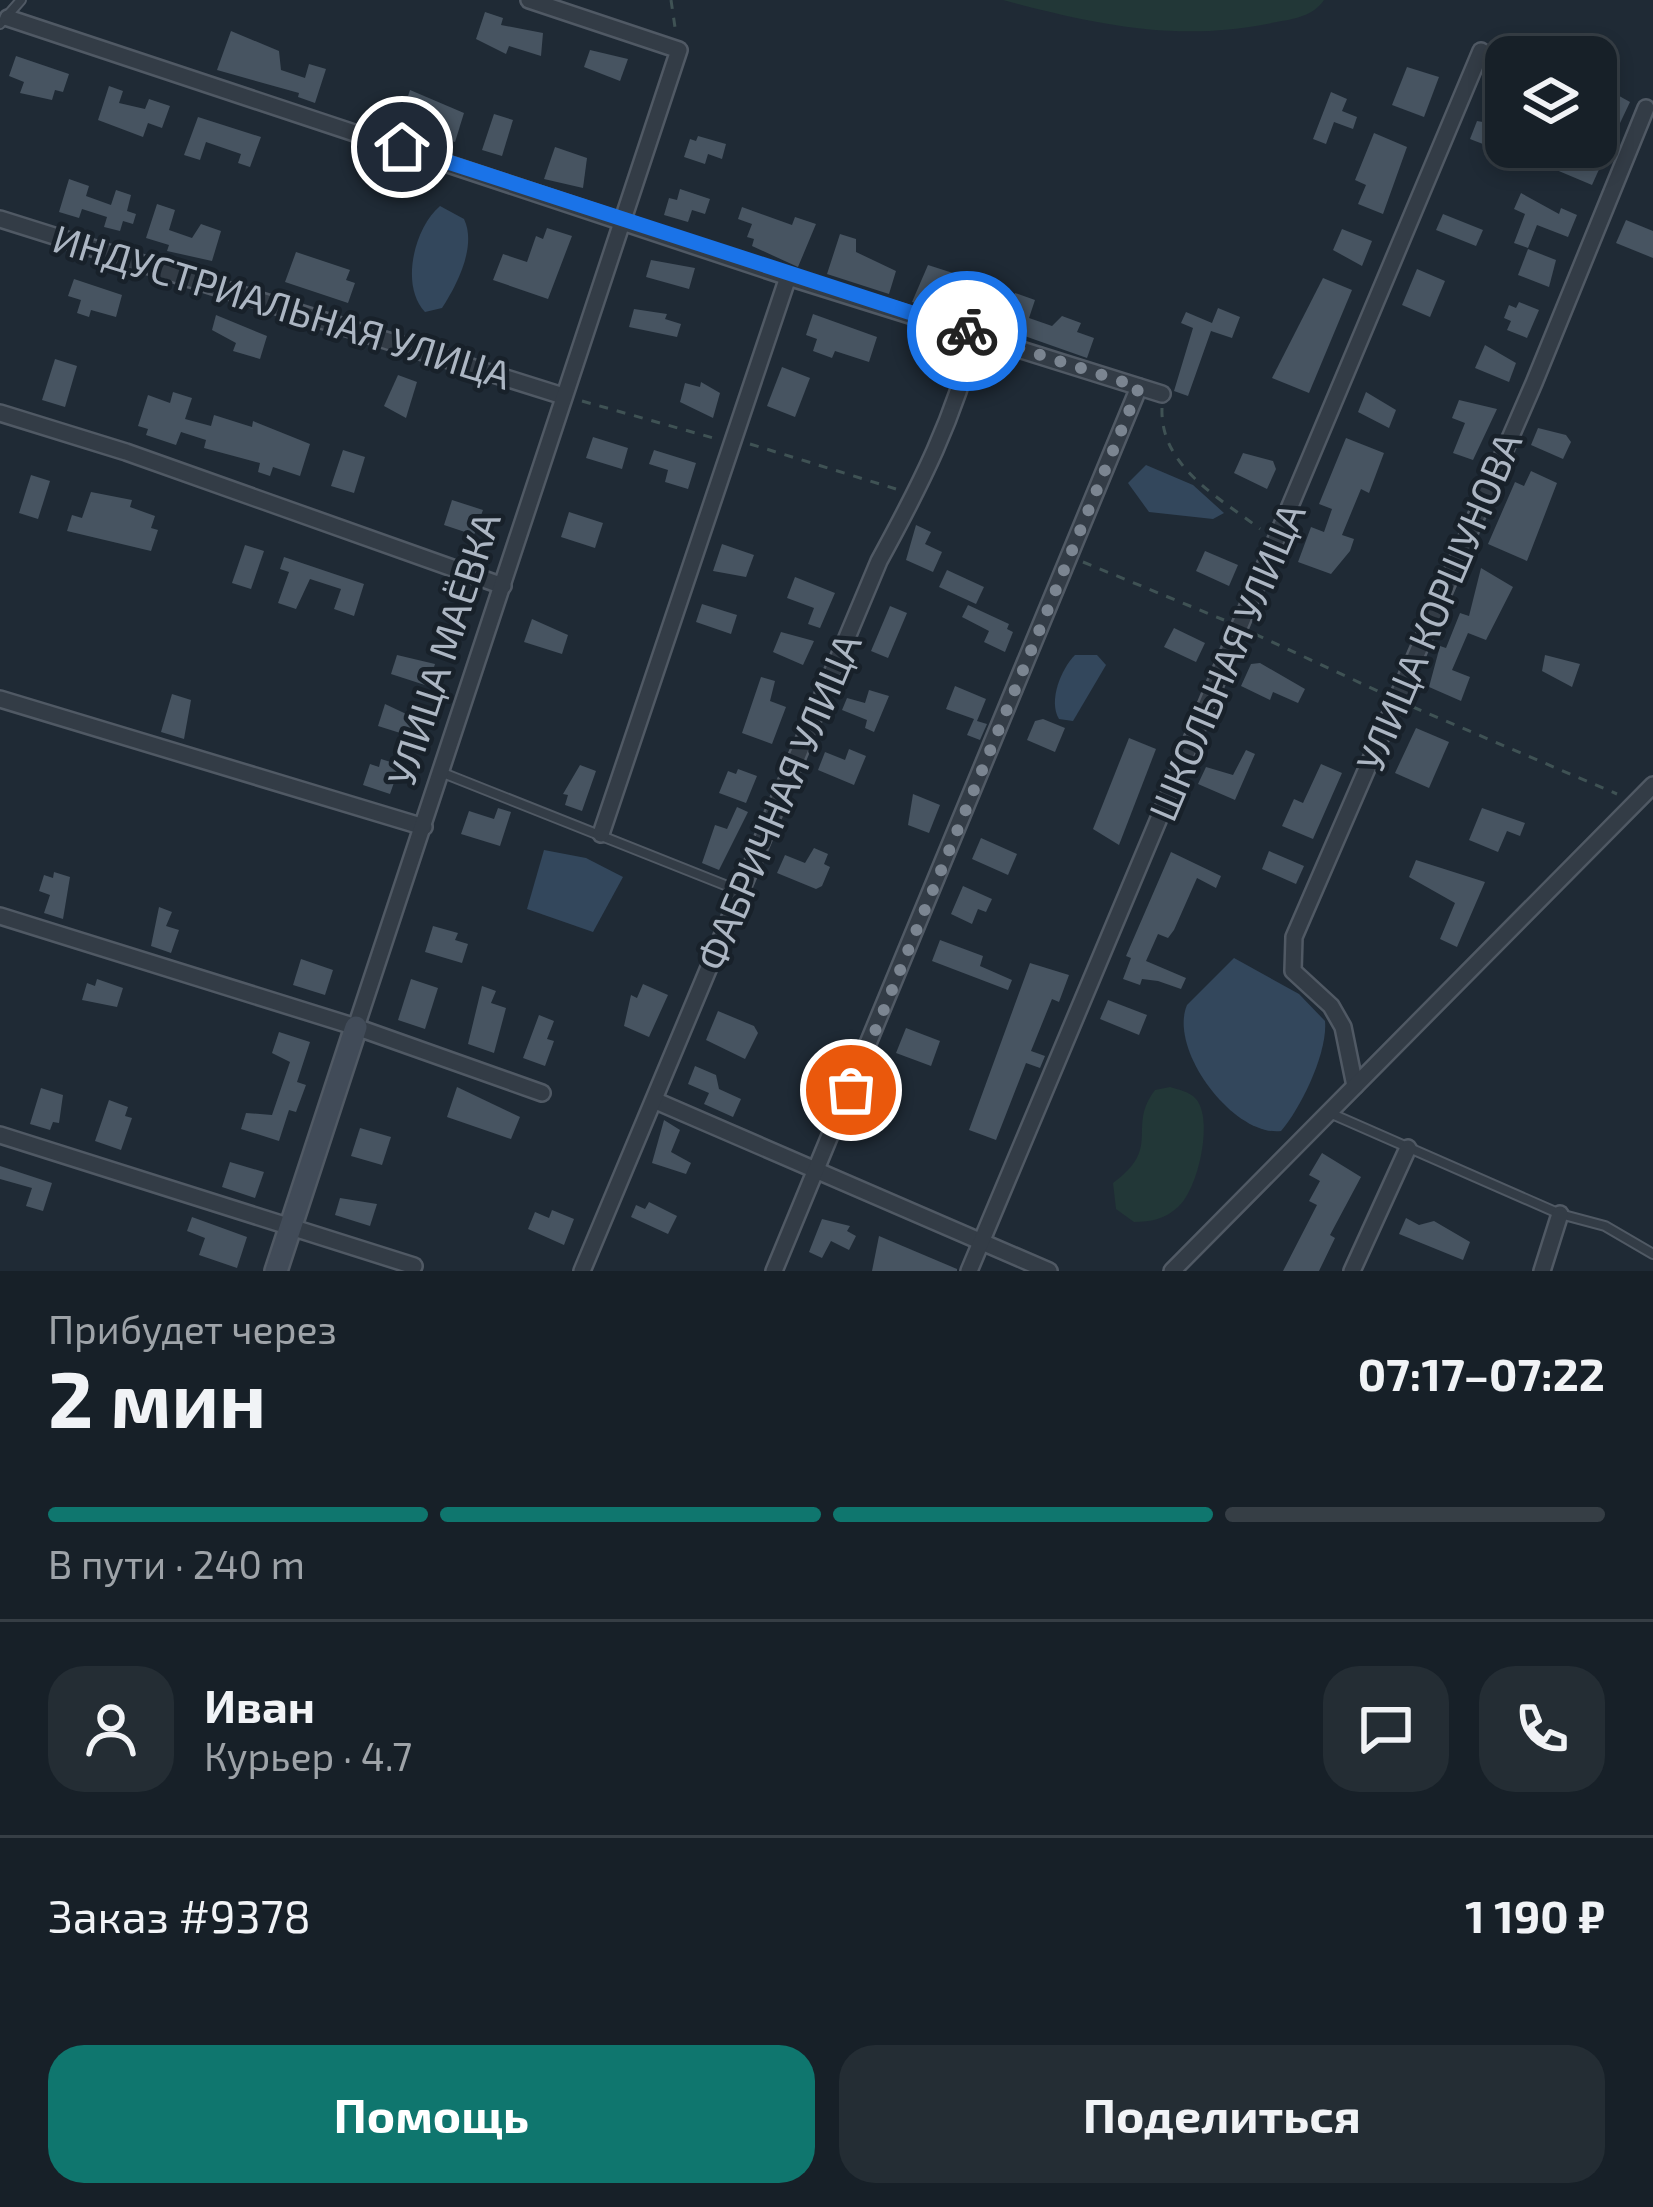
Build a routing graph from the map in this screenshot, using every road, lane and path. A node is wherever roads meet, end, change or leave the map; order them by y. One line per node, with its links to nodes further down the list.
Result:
1 (21, 0): 4 (lane)
2 (529, 0): 5 (street)
3 (671, 0): 5 (path)
4 (4, 21): 9 (street)
5 (679, 50): 9 (street, УЛИЦА МАЁВКА)
6 (1481, 52): 16 (street, ШКОЛЬНАЯ УЛИЦА)
7 (1646, 109): 21 (street, УЛИЦА КОРШУНОВА)
8 (0, 219): 14 (street, ИНДУСТРИАЛЬНАЯ УЛИЦА)
9 (621, 219): 10 (street); 14 (street, УЛИЦА МАЁВКА)
10 (788, 277): 11 (street); 26 (street)
11 (975, 334): 12 (street); 27 (street, ФАБРИЧНАЯ УЛИЦА)
12 (1139, 387): 13 (street); 17 (street)
13 (1162, 394): 16 (path)
14 (563, 395): 18 (street, УЛИЦА МАЁВКА)
15 (0, 413): 18 (street)
16 (1277, 543): 19 (street, ШКОЛЬНАЯ УЛИЦА)
17 (1070, 556): 19 (path); 36 (street)
18 (503, 586): 22 (street, УЛИЦА МАЁВКА)
19 (1242, 628): 21 (path); 39 (street, ШКОЛЬНАЯ УЛИЦА)
20 (0, 699): 25 (street)
21 (1398, 700): 24 (path); 30 (street, УЛИЦА КОРШУНОВА)
22 (443, 773): 25 (street, УЛИЦА МАЁВКА); 26 (lane)
23 (1653, 785): 30 (street)
24 (1617, 794)
25 (424, 827): 29 (street, УЛИЦА МАЁВКА)
26 (601, 834): 27 (lane)
27 (740, 891): 32 (street, ФАБРИЧНАЯ УЛИЦА)
28 (0, 916): 29 (street)
29 (356, 1028): 31 (street); 38 (street, УЛИЦА МАЁВКА)
30 (1355, 1086): 33 (street)
31 (542, 1093)
32 (656, 1101): 36 (street); 43 (street, ФАБРИЧНАЯ УЛИЦА)
33 (1330, 1113): 35 (lane); 47 (street)
34 (0, 1135): 38 (street)
35 (1408, 1148): 37 (lane); 48 (street)
36 (818, 1171): 39 (street); 44 (street)
37 (1560, 1214): 40 (lane); 49 (street)
38 (290, 1230): 41 (street); 42 (street, УЛИЦА МАЁВКА)
39 (980, 1244): 45 (street, ШКОЛЬНАЯ УЛИЦА); 46 (street)
40 (1653, 1254)
41 (414, 1266)
42 (277, 1271)
43 (582, 1271)
44 (774, 1271)
45 (969, 1271)
46 (1049, 1271)
47 (1172, 1271)
48 (1352, 1271)
49 (1543, 1271)

